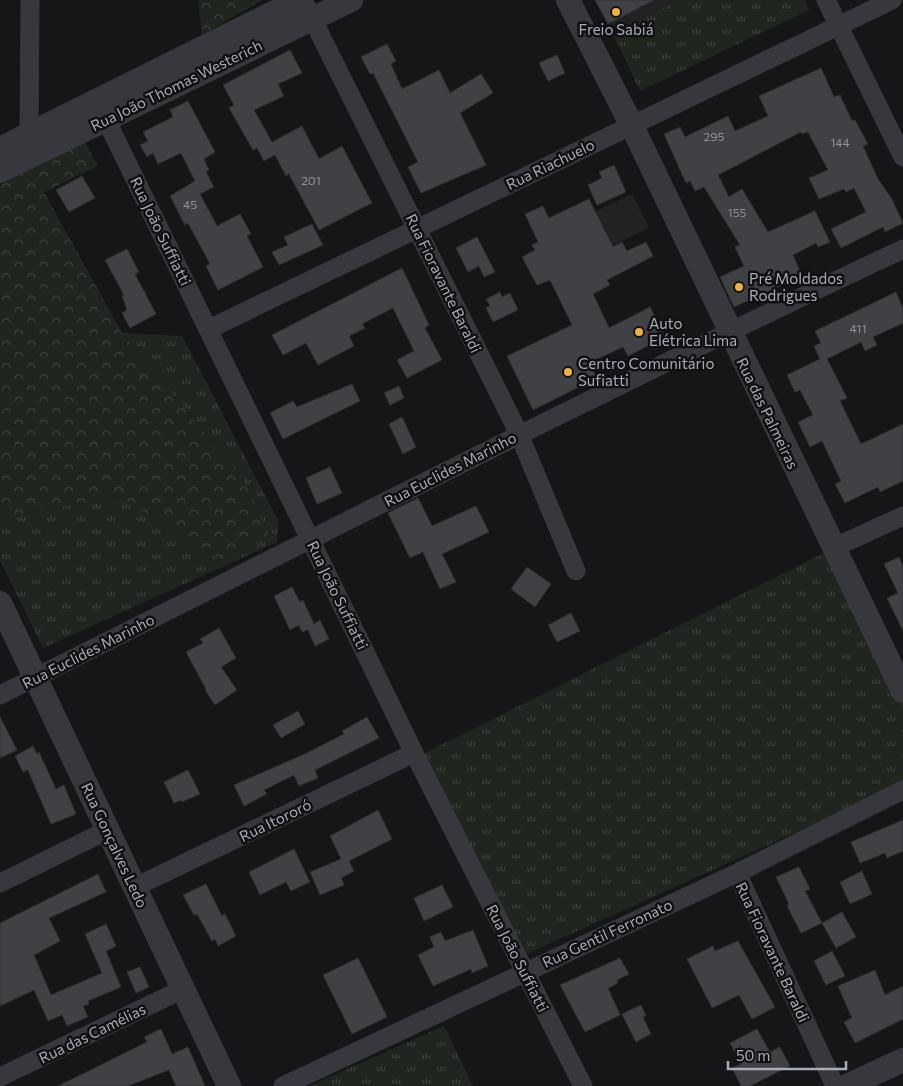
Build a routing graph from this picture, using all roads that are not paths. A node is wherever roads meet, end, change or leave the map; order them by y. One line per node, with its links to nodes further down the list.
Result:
1 (30, 0): 10 (street)
2 (351, 0): 6 (street, Rua João Thomas Westerich)
3 (568, 0): 9 (street, Rua das Palmeiras)
4 (826, 0): 7 (street)
5 (892, 0): 7 (street, Rua Riachuelo)
6 (305, 6): 8 (street, Rua João Thomas Westerich); 14 (street, Rua Fioravante Baraldi)
7 (838, 25): 9 (street, Rua Riachuelo); 12 (street)
8 (102, 110): 10 (street, Rua João Thomas Westerich); 16 (street, Rua João Suffiatti)
9 (632, 126): 14 (street, Rua Riachuelo); 17 (street, Rua das Palmeiras)
10 (33, 144): 11 (street, Rua João Thomas Westerich); 13 (street, Rua João Thomas Westerich)
11 (0, 150)
12 (903, 157)
13 (0, 171)
14 (418, 228): 16 (street, Rua Riachuelo); 18 (street, Rua Fioravante Baraldi)
15 (903, 249): 17 (street, Rua Euclides Marinho)
16 (209, 329): 20 (street, Rua João Suffiatti)
17 (729, 331): 18 (street, Rua Euclides Marinho); 21 (street, Rua das Palmeiras)
18 (519, 434): 20 (street, Rua Euclides Marinho); 22 (street, Rua Fioravante Baraldi)
19 (903, 516): 21 (street)
20 (311, 540): 24 (street, Rua Euclides Marinho); 27 (street, Rua João Suffiatti)
21 (833, 548): 25 (street, Rua das Palmeiras)
22 (576, 571)
23 (0, 603): 24 (street, Rua Gonçalves Ledo)
24 (35, 678): 26 (street, Rua Euclides Marinho); 29 (street, Rua Gonçalves Ledo)
25 (903, 690)
26 (0, 695)
27 (414, 753): 32 (street, Rua Itororó); 33 (street, Rua João Suffiatti)
28 (903, 790): 30 (street, Rua Gentil Ferronato)
29 (108, 830): 31 (street); 32 (street, Rua Gonçalves Ledo)
30 (737, 873): 33 (street, Rua Gentil Ferronato); 40 (street, Rua Fioravante Baraldi)
31 (0, 883)
32 (135, 887): 34 (street, Rua Gonçalves Ledo)
33 (526, 971): 38 (street, Rua Gentil Ferronato); 39 (street, Rua João Suffiatti)
34 (183, 989): 36 (street, Rua das Camélias); 37 (street, Rua Gonçalves Ledo)
35 (903, 1060): 41 (street)
36 (0, 1077)
37 (229, 1086)
38 (283, 1086)
39 (583, 1086)
40 (835, 1086)
41 (847, 1086)

